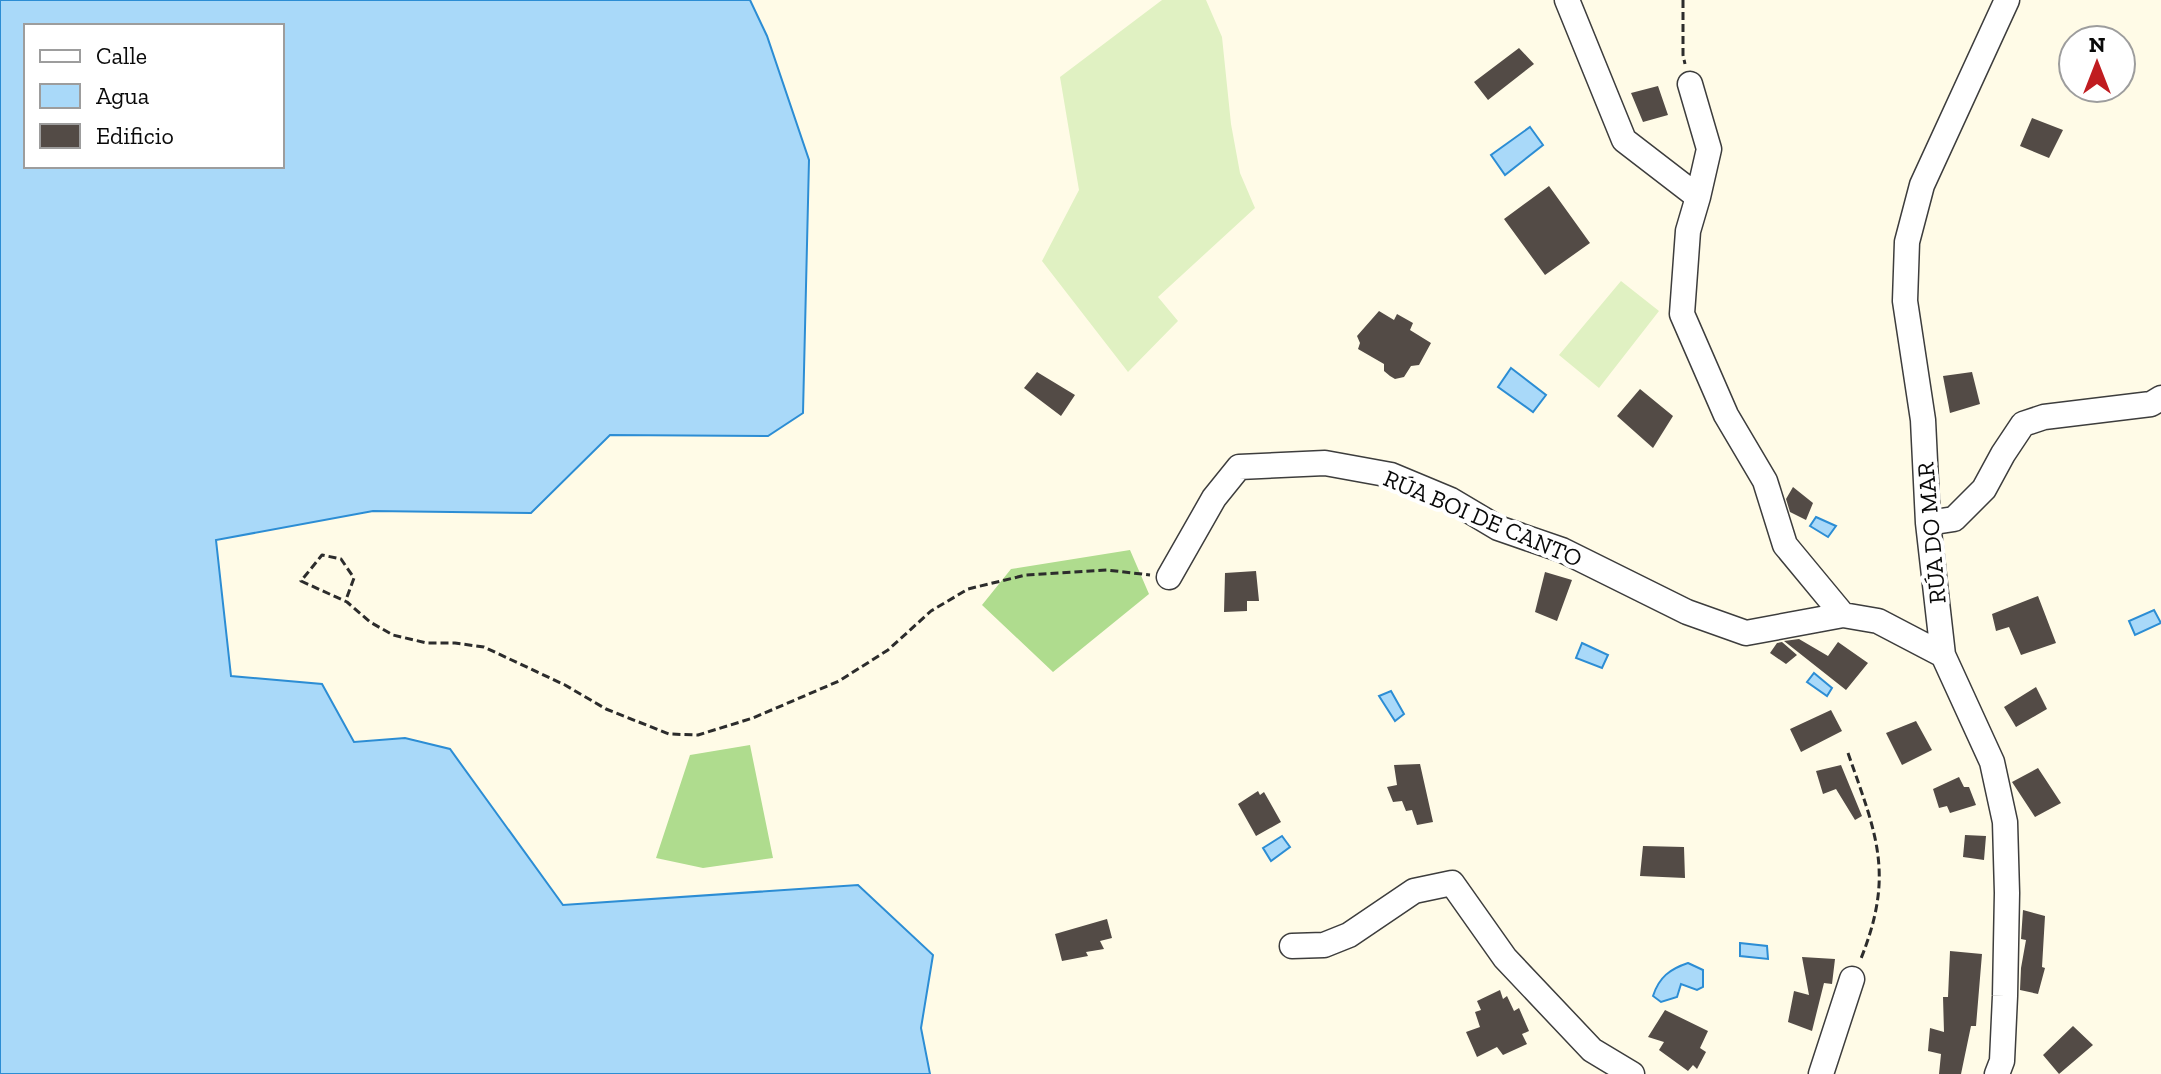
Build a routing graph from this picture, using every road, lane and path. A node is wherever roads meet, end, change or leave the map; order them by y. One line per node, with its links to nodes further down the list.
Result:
1 (1567, 0): 5 (street)
2 (1683, 0): 4 (path)
3 (2007, 0): 7 (street, RÚA DO MAR)
4 (1690, 84): 5 (street)
5 (1698, 197): 10 (street)
6 (2161, 398): 7 (street)
7 (1928, 523): 11 (street, RÚA DO MAR)
8 (1169, 577): 9 (path); 10 (street, RÚA BOI DE CANTO)
9 (347, 597)
10 (1843, 615): 11 (street)
11 (1943, 655): 15 (street, RÚA DO MAR)
12 (1848, 753): 14 (path)
13 (1292, 946): 16 (street)
14 (1852, 979): 17 (street)
15 (2005, 1070)
16 (1632, 1074)
17 (1821, 1074)

